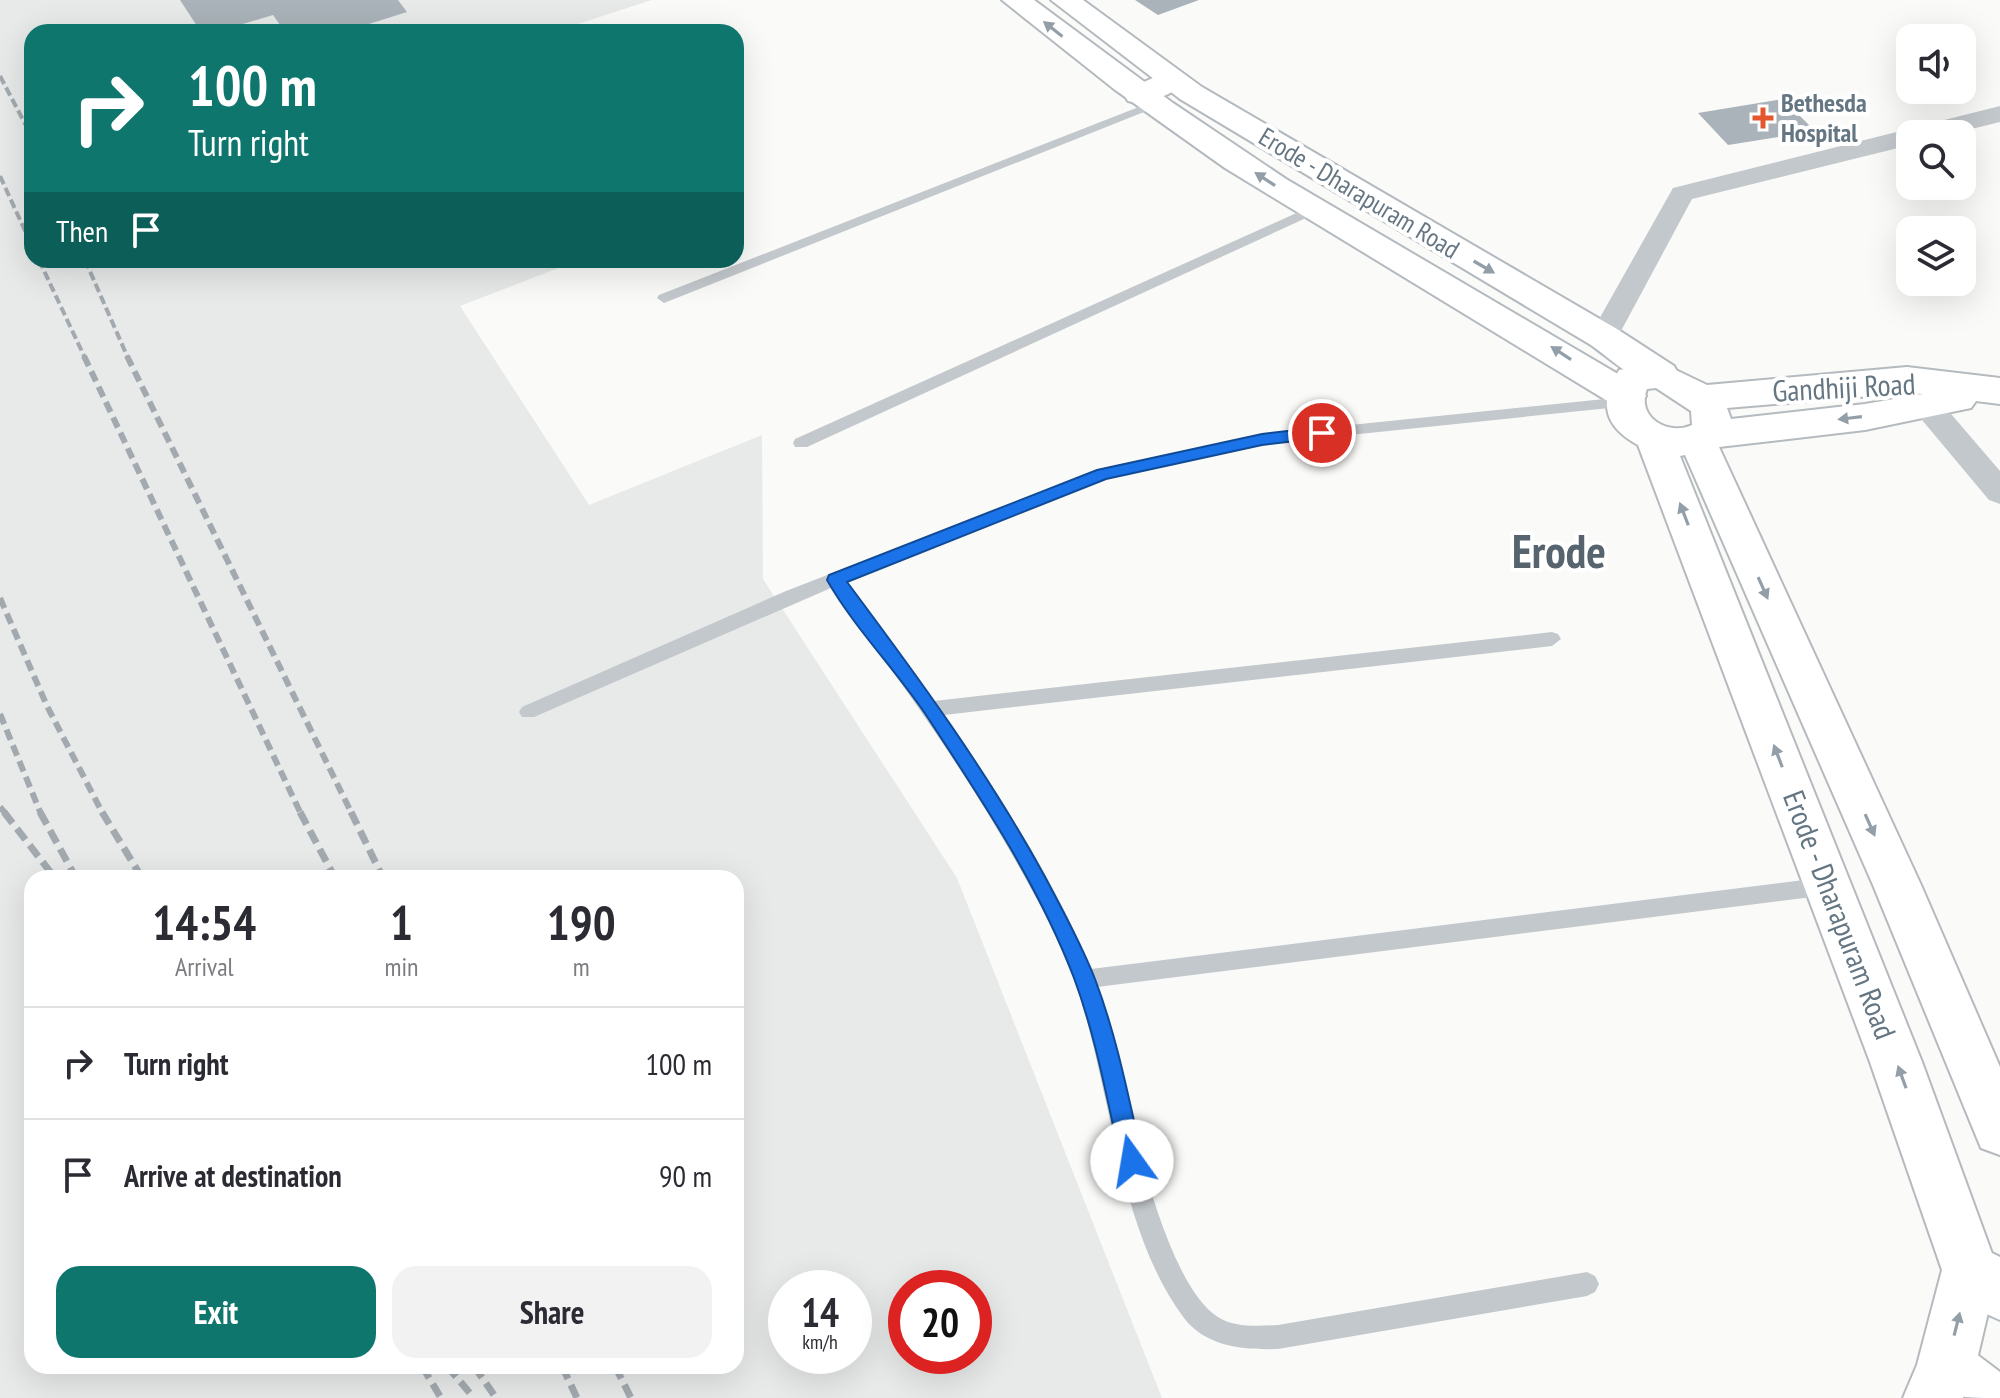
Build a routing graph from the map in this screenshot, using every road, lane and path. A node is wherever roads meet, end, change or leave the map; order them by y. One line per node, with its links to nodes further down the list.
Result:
1 (1016, 0): 4 (main road, one-way to 1)
2 (1065, 0): 3 (main road, Erode - Dharapuram Road)
3 (1171, 79): 4 (main road); 12 (main road, Erode - Dharapuram Road, one-way to 12)
4 (1146, 101): 8 (main road, one-way to 4); 9 (lane)
5 (2000, 114): 6 (street)
6 (1976, 120)
7 (1896, 140): 12 (street)
8 (1312, 210): 15 (main road, one-way to 8); 16 (lane)
9 (744, 265)
10 (737, 268): 11 (lane)
11 (664, 298)
12 (1604, 337): 15 (main road, Erode - Dharapuram Road)
13 (1994, 391): 14 (main road, Gandhiji Road); 15 (main road, Gandhiji Road)
14 (1928, 407): 15 (main road, Gandhiji Road, one-way to 15); 17 (street)
15 (1668, 418): 18 (lane); 22 (main road, Erode - Dharapuram Road, one-way to 15); 24 (main road, Erode - Dharapuram Road, one-way to 24)
16 (801, 443)
17 (2000, 492)
18 (835, 580): 20 (lane); 21 (lane)
19 (1552, 639): 20 (lane)
20 (932, 709): 23 (lane)
21 (528, 712)
22 (1828, 885): 23 (lane); 25 (main road, Erode - Dharapuram Road, one-way to 22)
23 (1085, 979): 26 (lane)
24 (2000, 1129)
25 (1985, 1280): 27 (main road, Erode - Dharapuram Road, one-way to 25)
26 (1587, 1284)
27 (1955, 1388)

